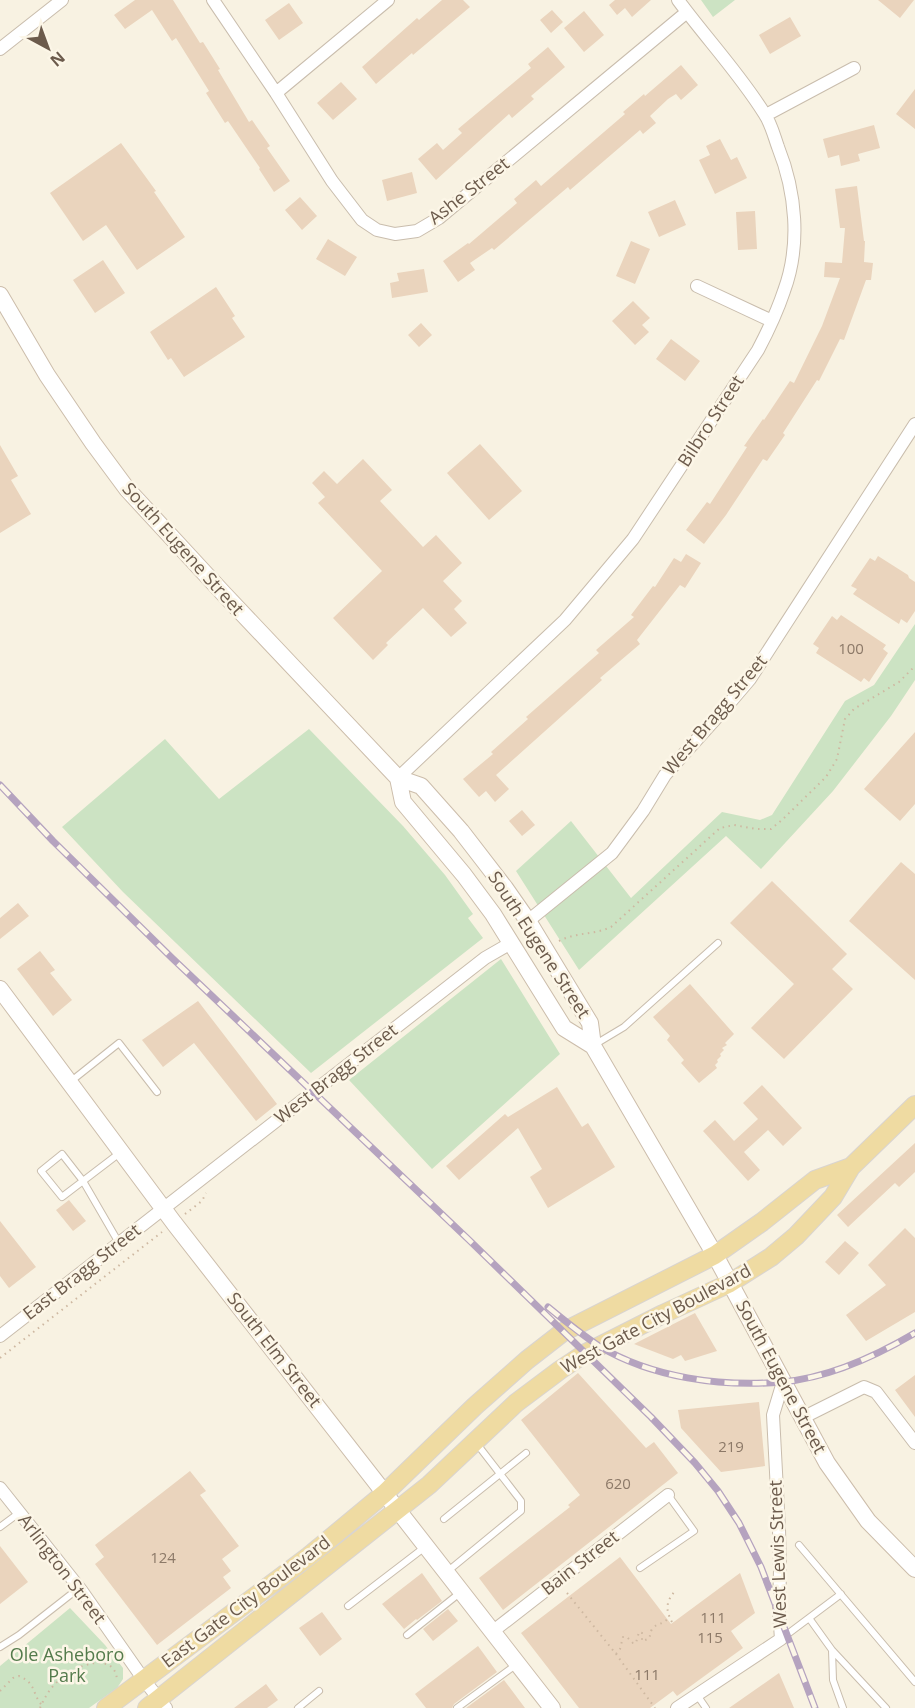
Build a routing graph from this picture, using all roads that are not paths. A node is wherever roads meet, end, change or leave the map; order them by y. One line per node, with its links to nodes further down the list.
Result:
1 (62, 0): 6 (street)
2 (213, 0): 8 (street, Ashe Street)
3 (388, 0): 8 (street)
4 (678, 0): 5 (street, Bilbro Street)
5 (687, 12): 8 (street, Ashe Street); 9 (street, Bilbro Street)
6 (0, 50)
7 (854, 68): 9 (street)
8 (276, 93)
9 (766, 116): 12 (street, Bilbro Street)
10 (698, 286): 12 (street)
11 (0, 295): 14 (main road, South Eugene Street)
12 (772, 321): 14 (street, Bilbro Street)
13 (915, 424): 15 (street, West Bragg Street)
14 (398, 778): 15 (main road, South Eugene Street); 16 (main road, South Eugene Street)
15 (528, 921): 19 (main road, South Eugene Street)
16 (511, 942): 19 (main road, South Eugene Street); 26 (street, West Bragg Street)
17 (717, 944): 19 (lane)
18 (0, 989): 20 (main road, South Elm Street)
19 (594, 1046): 28 (main road, South Eugene Street)
20 (69, 1082): 21 (lane); 23 (main road, South Elm Street)
21 (157, 1092)
22 (915, 1104): 24 (main road, West Gate City Boulevard)
23 (122, 1152): 25 (lane); 26 (main road, South Elm Street)
24 (851, 1167): 28 (main road, West Gate City Boulevard); 29 (main road, West Gate City Boulevard)
25 (83, 1181): 25 (lane); 27 (lane)
26 (164, 1208): 27 (street, East Bragg Street); 38 (main road, South Elm Street)
27 (119, 1243): 30 (street, East Bragg Street)
28 (715, 1255): 29 (main road, South Eugene Street); 38 (main road, West Gate City Boulevard)
29 (730, 1283): 31 (main road, South Eugene Street); 33 (main road, West Gate City Boulevard)
30 (0, 1336)
31 (783, 1382): 32 (main road, South Eugene Street); 56 (street, West Lewis Street)
32 (802, 1418): 34 (street); 47 (main road, South Eugene Street)
33 (475, 1441): 36 (lane); 40 (main road, West Gate City Boulevard)
34 (915, 1443)
35 (526, 1453): 36 (lane)
36 (500, 1474): 42 (lane); 48 (lane)
37 (0, 1488): 41 (street, Arlington Street)
38 (385, 1493): 40 (main road, South Elm Street); 60 (main road, East Gate City Boulevard)
39 (668, 1495): 46 (lane); 54 (street, Bain Street)
40 (398, 1511): 45 (main road, South Elm Street); 64 (main road, East Gate City Boulevard)
41 (20, 1513): 43 (lane); 49 (street, Arlington Street)
42 (444, 1519)
43 (0, 1527)
44 (799, 1545): 51 (lane)
45 (426, 1546): 48 (main road, South Elm Street); 52 (lane)
46 (640, 1568)
47 (915, 1569)
48 (446, 1572): 50 (main road, South Elm Street)
49 (79, 1587): 57 (lane); 60 (street, Arlington Street)
50 (461, 1592): 54 (main road, South Elm Street); 55 (lane)
51 (841, 1594): 53 (lane); 61 (lane)
52 (348, 1606)
53 (809, 1618): 56 (lane); 58 (lane)
54 (492, 1632): 59 (main road, South Elm Street)
55 (407, 1635)
56 (781, 1639): 63 (street, West Lewis Street)
57 (0, 1647)
58 (832, 1650): 71 (lane); 72 (lane)
59 (517, 1664): 67 (lane); 68 (main road, South Elm Street)
60 (144, 1680): 64 (street, Arlington Street); 65 (main road, East Gate City Boulevard)
61 (915, 1682)
62 (319, 1691): 66 (lane)
63 (697, 1695): 69 (street, West Lewis Street); 70 (lane)
64 (157, 1705)
65 (106, 1708)
66 (298, 1708)
67 (457, 1708)
68 (552, 1708)
69 (677, 1708)
70 (706, 1708)
71 (843, 1708)
72 (886, 1708)

